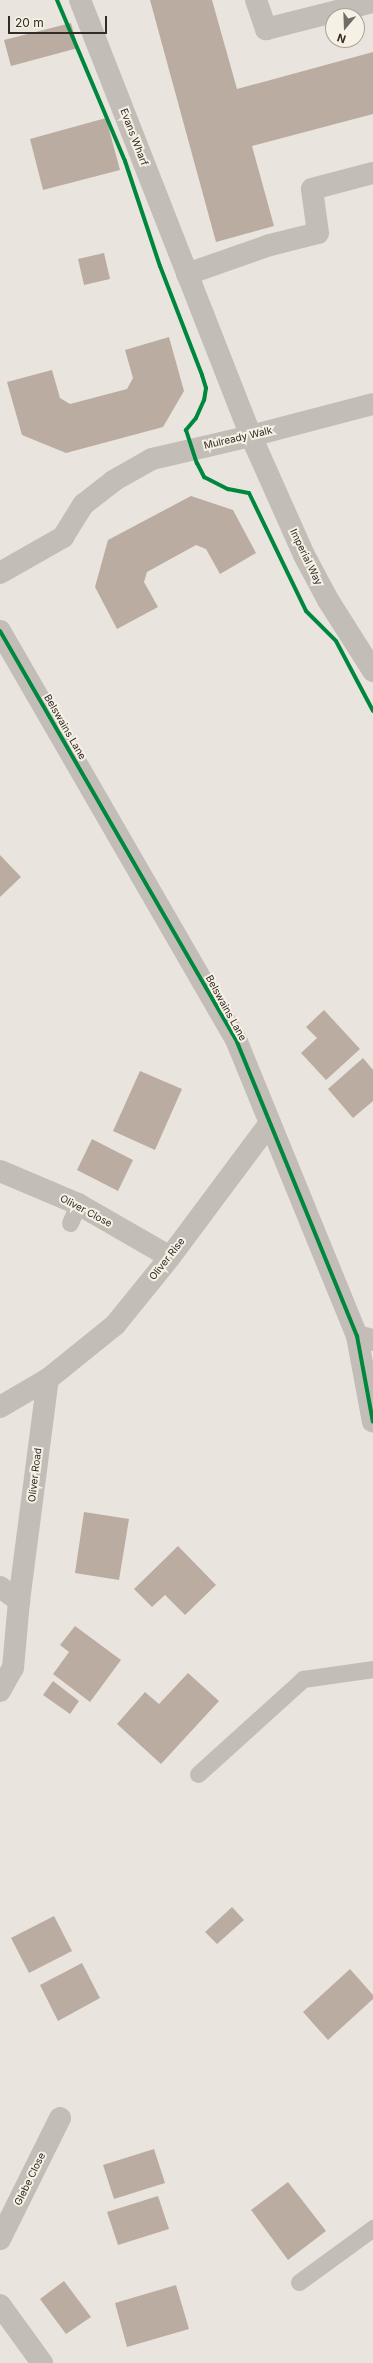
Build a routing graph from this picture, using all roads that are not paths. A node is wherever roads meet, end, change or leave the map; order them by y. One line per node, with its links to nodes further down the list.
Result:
1 (80, 0): 5 (street, Evans Wharf)
2 (256, 0): 3 (street)
3 (373, 2)
4 (373, 173): 5 (street)
5 (187, 274): 7 (street, Evans Wharf)
6 (373, 404): 7 (street, Mulready Walk)
7 (251, 436): 8 (street, Mulready Walk); 10 (street, Imperial Way)
8 (0, 573)
9 (0, 631): 11 (street, Belswains Lane)
10 (373, 671)
11 (270, 1123): 13 (street, Oliver Rise); 14 (street, Belswains Lane)
12 (0, 1171): 13 (street, Oliver Close)
13 (170, 1257): 15 (street, Oliver Rise)
14 (365, 1338): 17 (street, Belswains Lane)
15 (48, 1379): 16 (street); 19 (street, Oliver Road)
16 (0, 1407)
17 (373, 1422)
18 (0, 1586): 19 (street)
19 (19, 1601): 21 (street, Oliver Road)
20 (373, 1669): 22 (lane)
21 (0, 1691)
22 (198, 1774)
23 (60, 2118): 25 (street, Glebe Close)
24 (373, 2228): 26 (lane)
25 (0, 2239)
26 (298, 2282)
27 (0, 2305): 28 (street)
28 (42, 2363)

